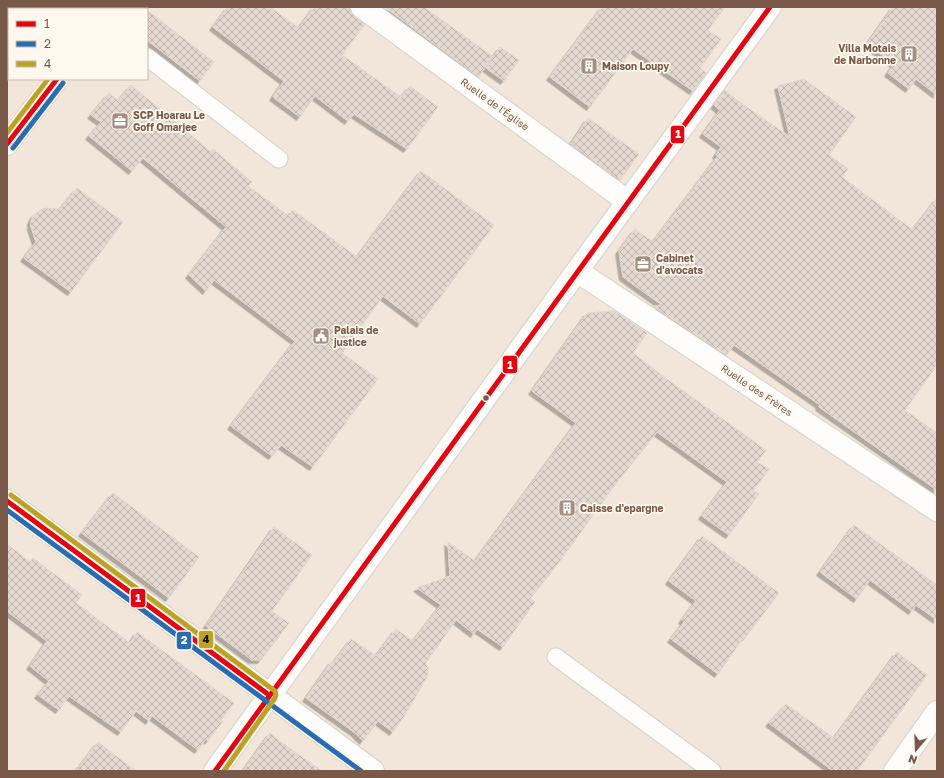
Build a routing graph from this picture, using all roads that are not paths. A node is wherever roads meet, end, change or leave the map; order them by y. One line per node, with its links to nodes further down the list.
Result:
1 (362, 7): 7 (street, Ruelle de l'Église)
2 (770, 7): 7 (street)
3 (148, 58): 6 (lane)
4 (56, 80): 5 (street)
5 (7, 144)
6 (278, 159)
7 (627, 201): 8 (street)
8 (577, 271): 10 (street, Ruelle des Frères); 12 (street)
9 (7, 502): 12 (street)
10 (937, 510)
11 (556, 657): 16 (lane)
12 (269, 695): 14 (street); 15 (street)
13 (937, 712): 17 (street)
14 (215, 771)
15 (373, 771)
16 (712, 771)
17 (895, 771)

